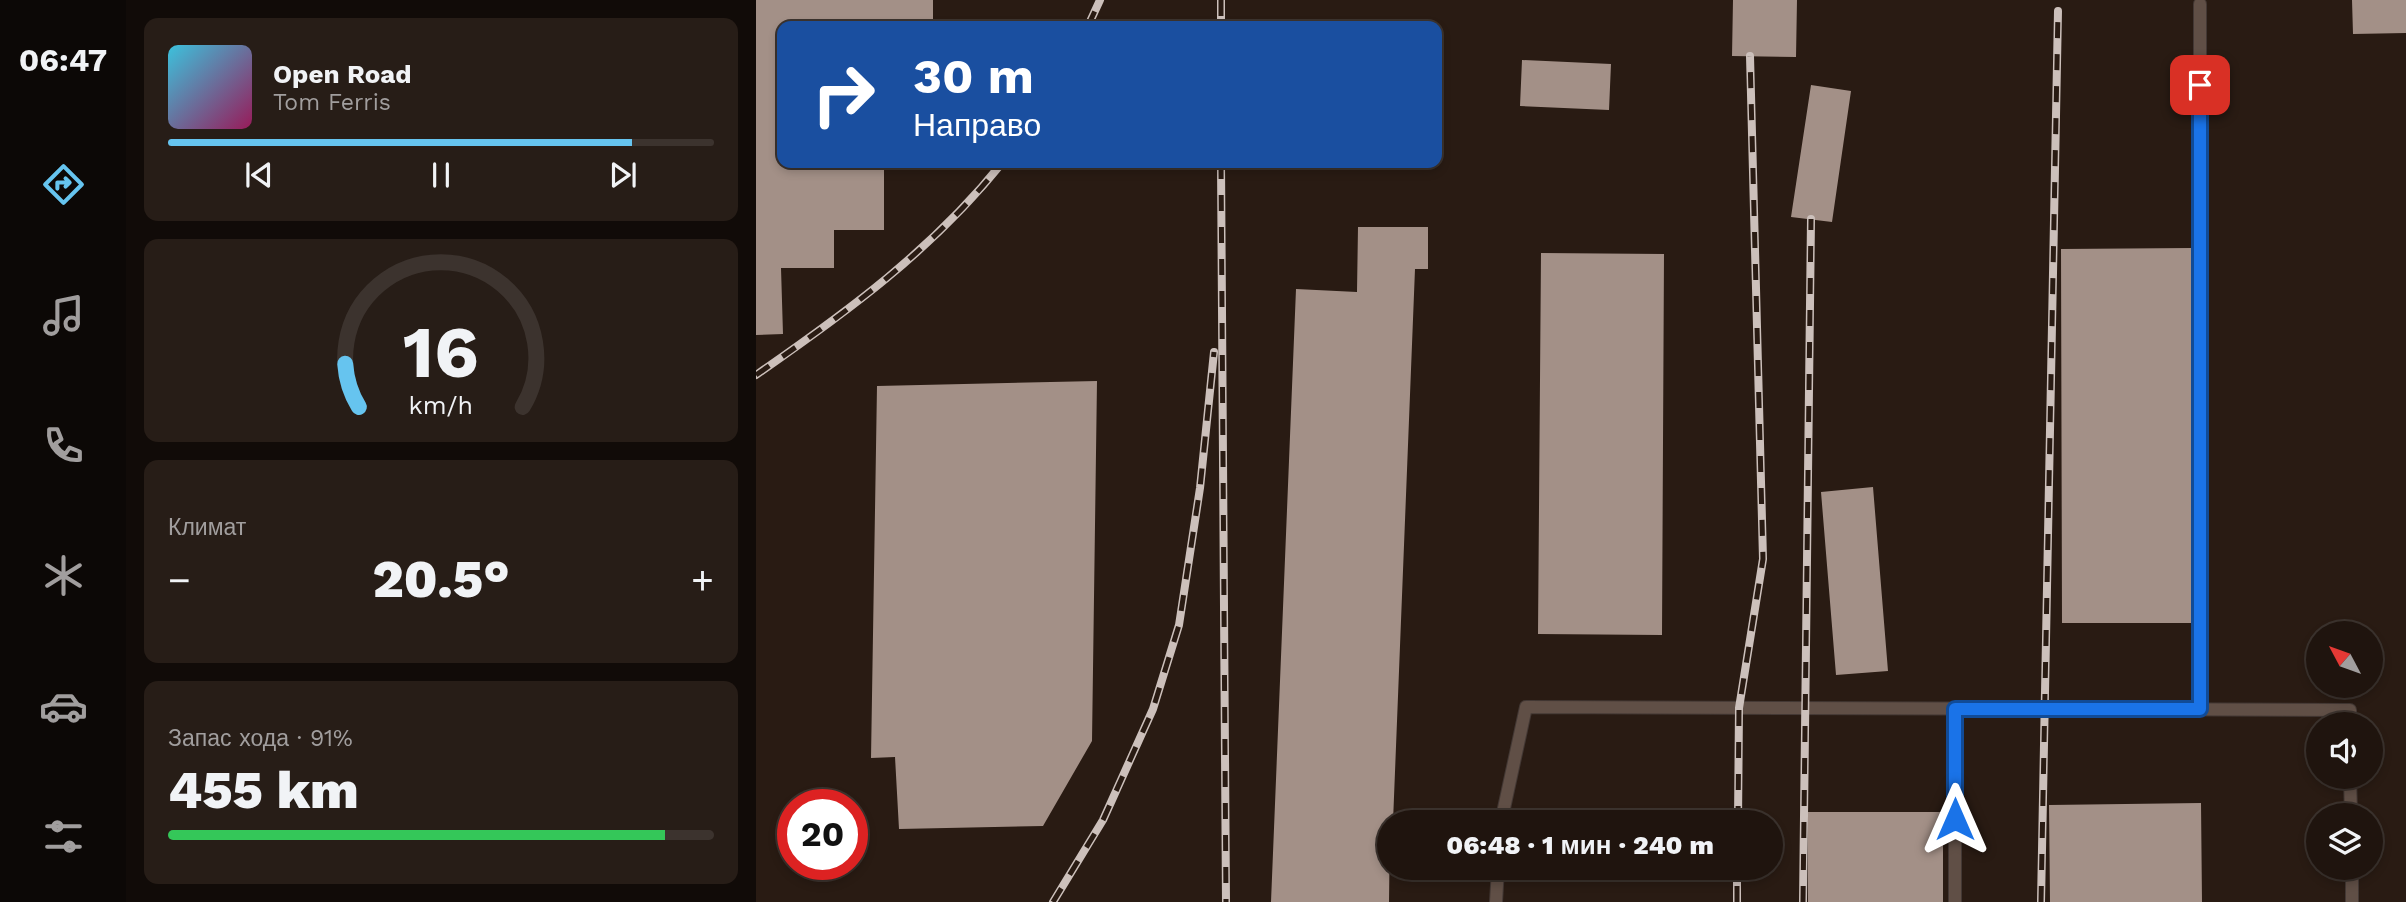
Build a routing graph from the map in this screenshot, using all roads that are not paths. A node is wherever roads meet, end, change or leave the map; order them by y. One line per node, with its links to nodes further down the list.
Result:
1 (2200, 4): 3 (lane)
2 (1955, 709): 3 (lane); 5 (lane); 9 (lane)
3 (2200, 709): 4 (lane)
4 (2350, 712)
5 (1504, 810)
6 (1497, 880): 8 (lane)
7 (2351, 880): 10 (lane)
8 (1496, 902)
9 (1955, 902)
10 (2352, 902)

